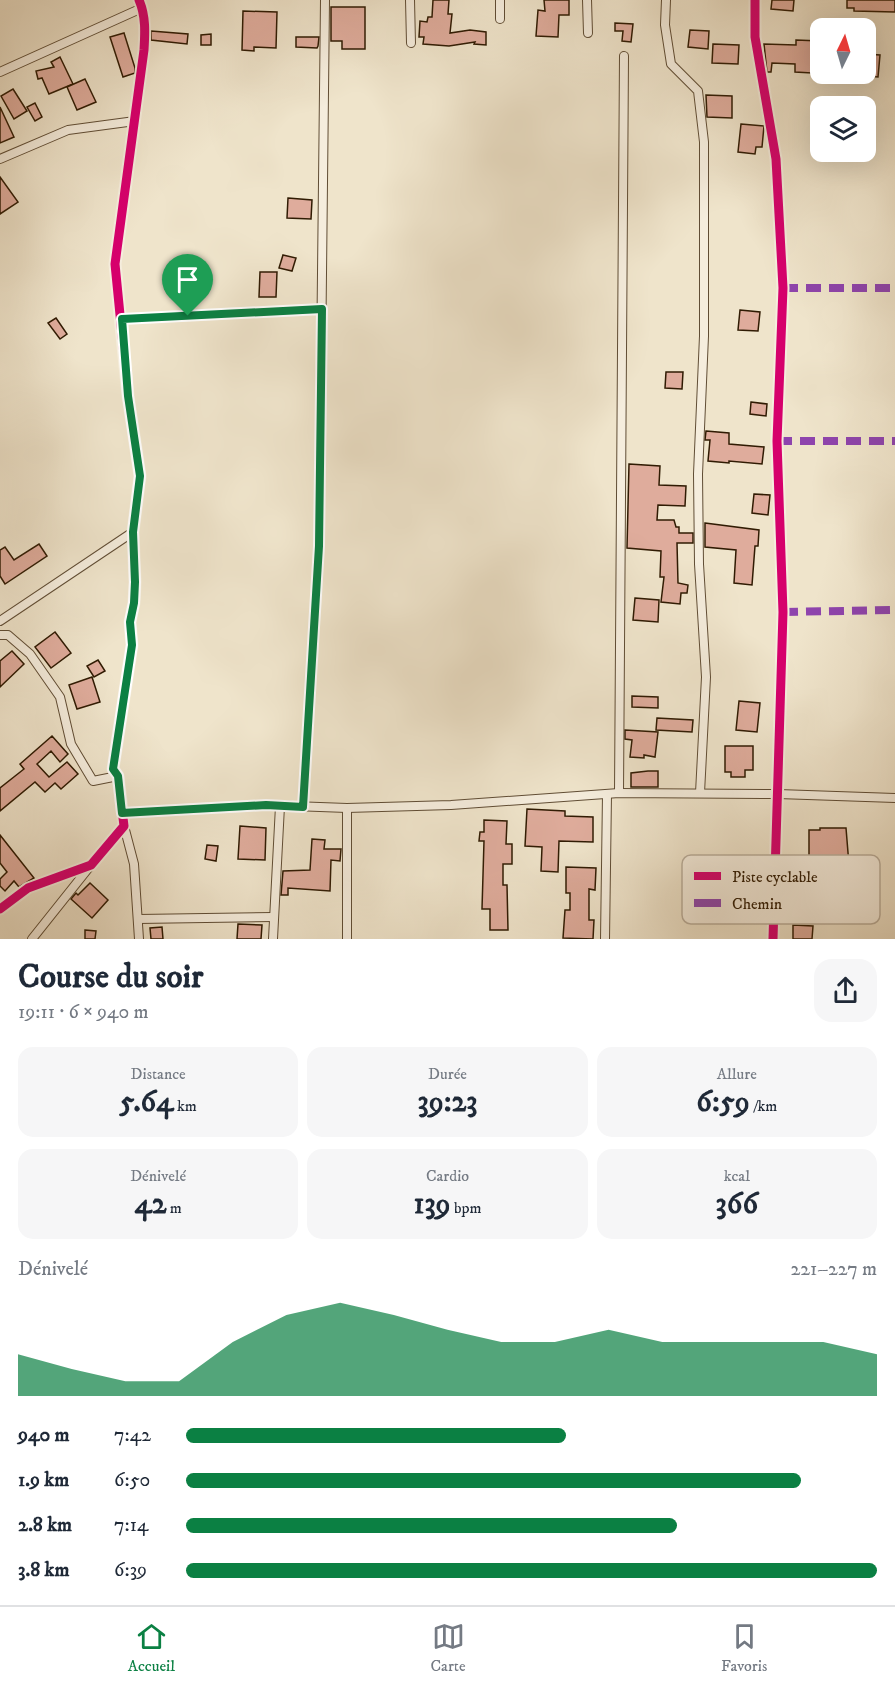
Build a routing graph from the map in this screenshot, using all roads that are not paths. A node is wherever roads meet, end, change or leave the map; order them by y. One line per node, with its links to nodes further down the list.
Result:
1 (325, 0): 15 (street)
2 (410, 0): 10 (street)
3 (500, 0): 8 (street)
4 (587, 0): 9 (street)
5 (666, 0): 22 (street)
6 (755, 0): 24 (street)
7 (141, 4): 12 (street); 13 (street)
8 (500, 19)
9 (588, 33)
10 (411, 43)
11 (624, 56): 21 (street)
12 (0, 72)
13 (135, 121): 14 (street); 16 (street)
14 (0, 159)
15 (322, 309): 16 (street); 27 (street)
16 (122, 319): 17 (street)
17 (133, 532): 18 (street); 20 (street)
18 (0, 621)
19 (0, 634): 20 (street)
20 (118, 776): 29 (street)
21 (620, 793): 22 (street); 23 (street)
22 (700, 793): 24 (street)
23 (607, 794): 28 (street); 41 (street)
24 (778, 794): 25 (street); 31 (street)
25 (895, 798)
26 (280, 806): 27 (street); 29 (street); 34 (street)
27 (303, 807): 28 (street)
28 (347, 808): 40 (street)
29 (122, 813): 30 (street)
30 (124, 826): 32 (street); 35 (street)
31 (775, 855)
32 (91, 865): 33 (street); 37 (street)
33 (0, 909)
34 (273, 917): 35 (street); 39 (street)
35 (138, 919): 38 (street)
36 (773, 924): 42 (street)
37 (32, 939)
38 (140, 939)
39 (273, 939)
40 (347, 939)
41 (605, 939)
42 (772, 939)

